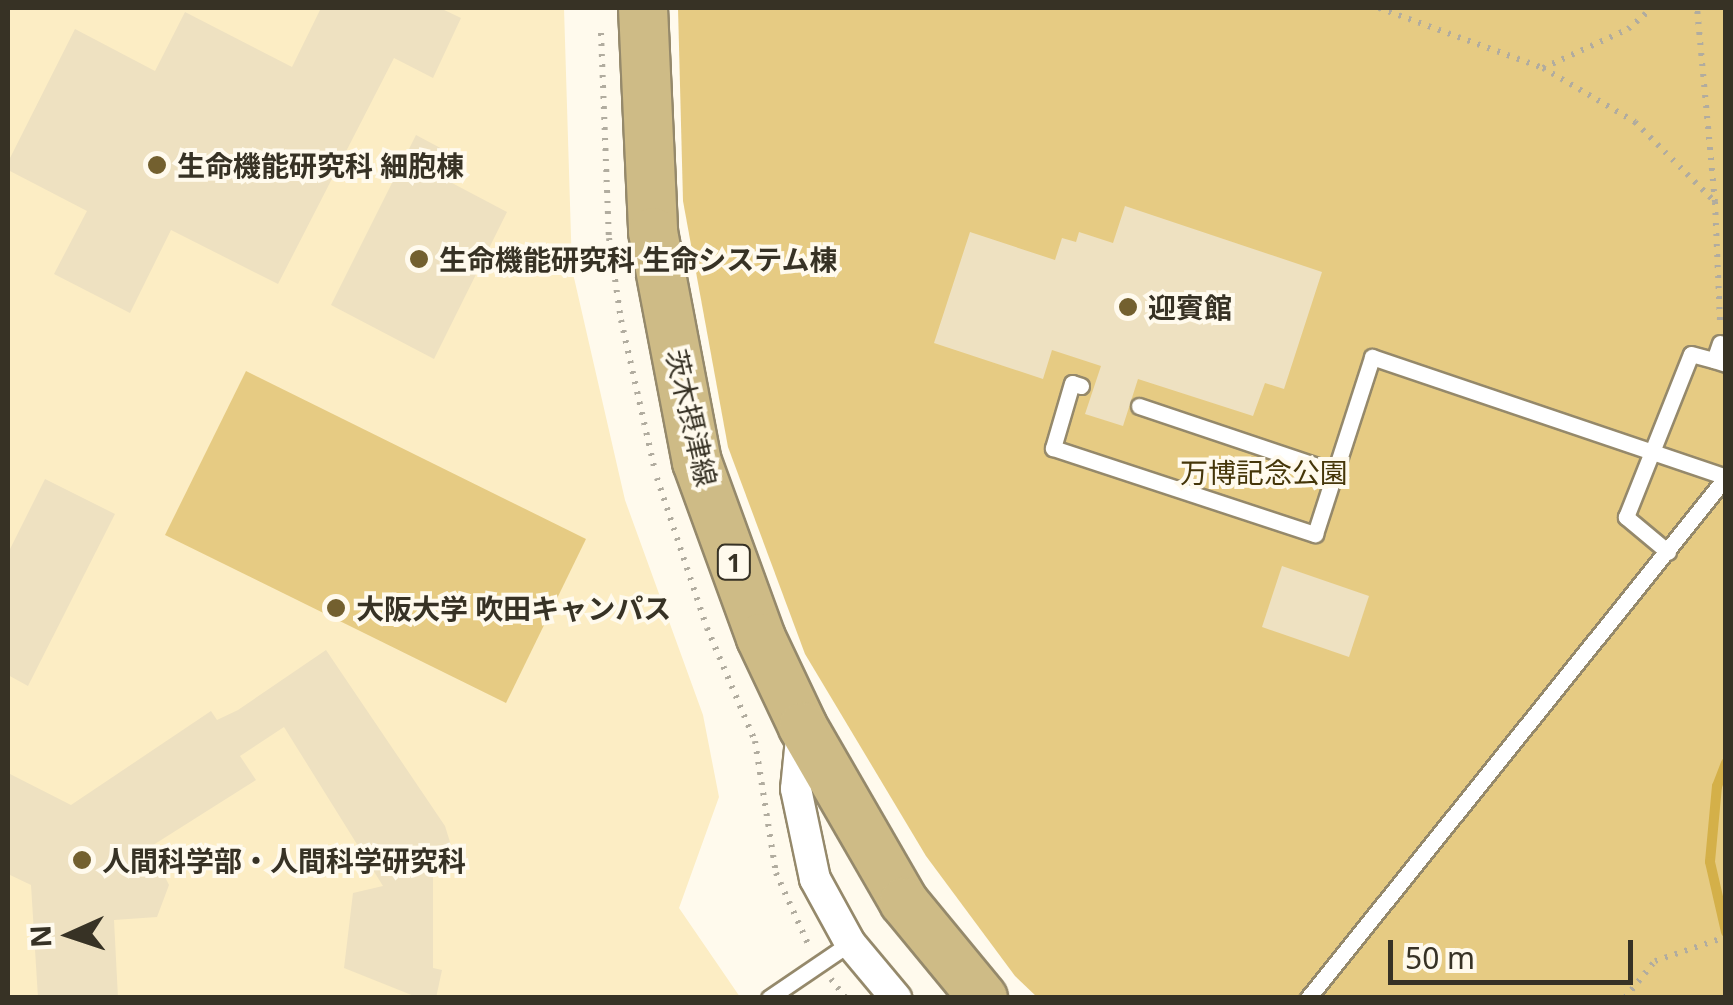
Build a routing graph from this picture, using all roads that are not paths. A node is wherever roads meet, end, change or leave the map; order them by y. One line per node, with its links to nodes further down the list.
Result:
1 (642, 8): 9 (main road, 茨木摂津線 / 1)
2 (1720, 343): 3 (lane)
3 (1720, 362): 6 (lane)
4 (1081, 386): 7 (lane)
5 (1139, 406): 7 (lane)
6 (1654, 449): 7 (lane); 8 (lane); 8 (lane)
7 (1335, 472)
8 (1668, 552): 14 (lane)
9 (802, 727): 10 (street); 13 (main road, 茨木摂津線 / 1)
10 (850, 943): 11 (lane); 12 (street)
11 (769, 998)
12 (896, 998)
13 (983, 998)
14 (1308, 998)

